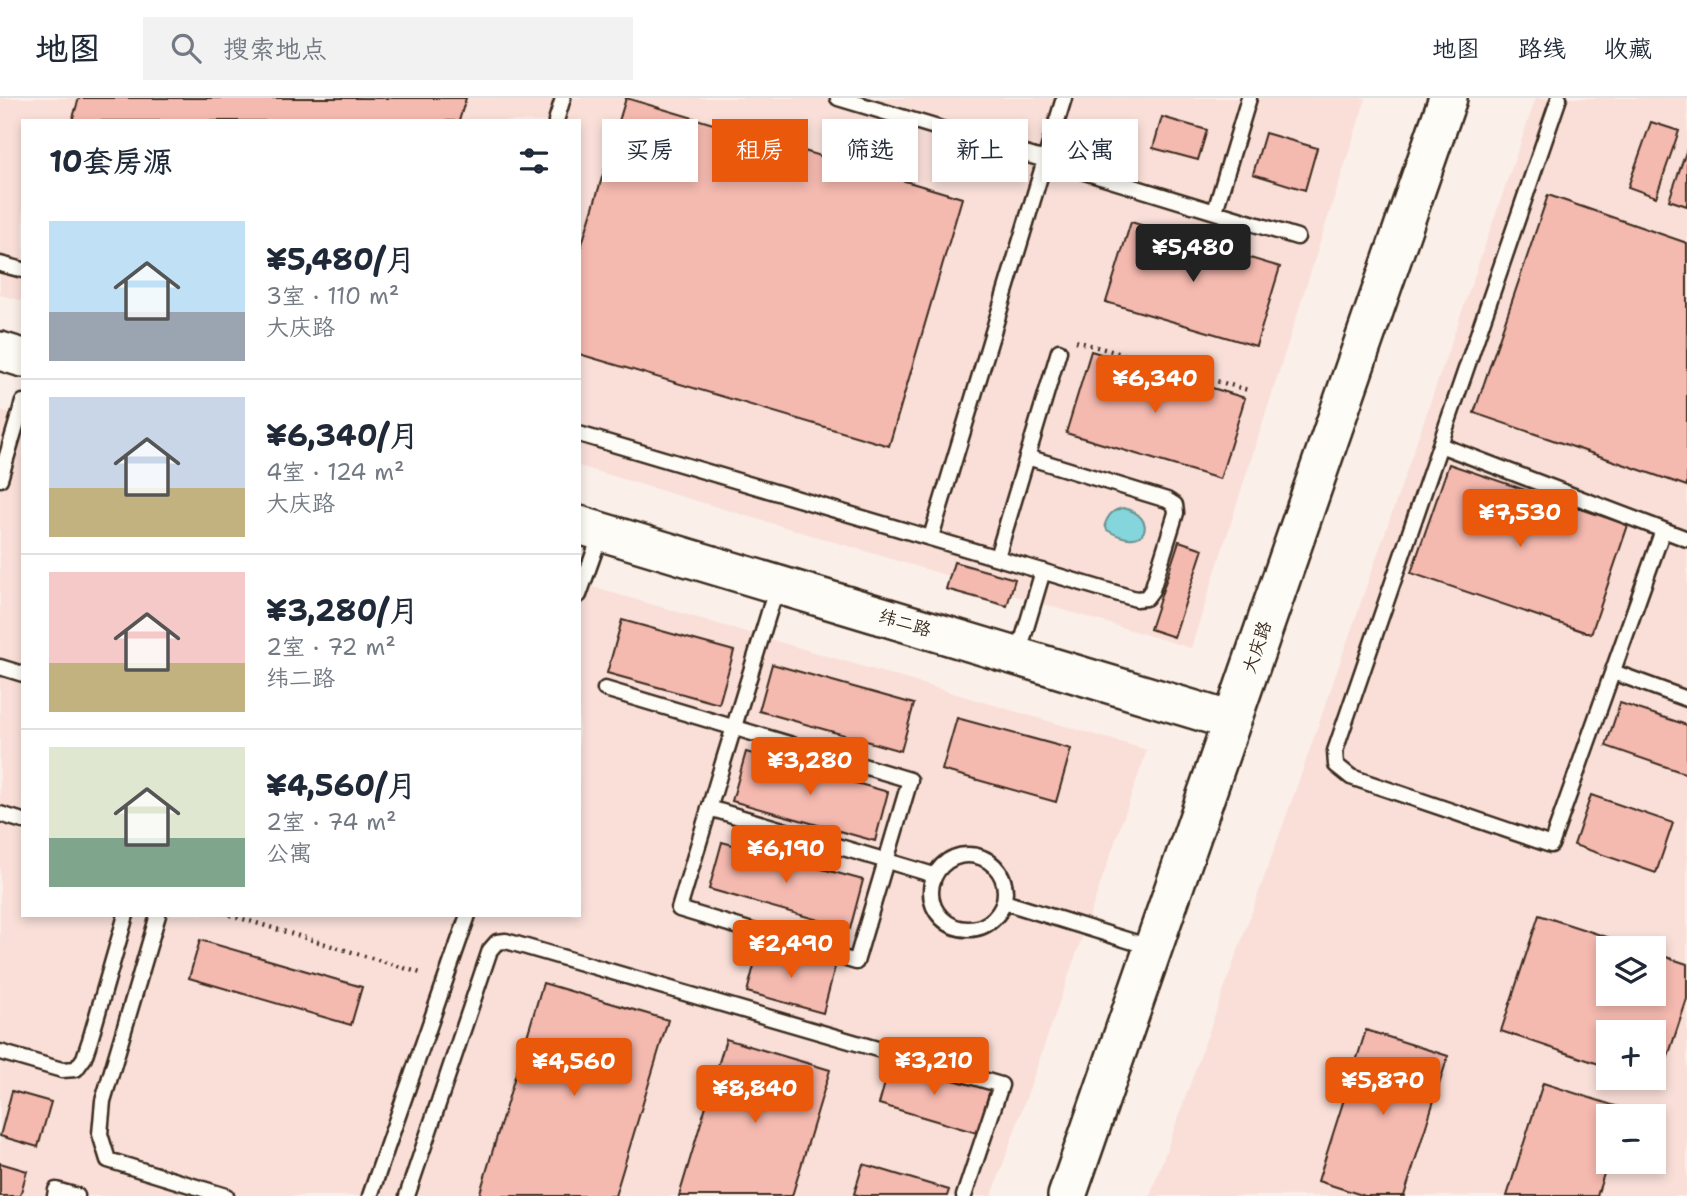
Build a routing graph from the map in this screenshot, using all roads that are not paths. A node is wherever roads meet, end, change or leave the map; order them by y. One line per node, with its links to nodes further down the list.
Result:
1 (563, 98): 7 (lane)
2 (838, 98): 9 (lane)
3 (1064, 98): 8 (lane)
4 (1249, 98): 12 (lane)
5 (1448, 98): 38 (street, 大庆路)
6 (1559, 98): 21 (lane)
7 (557, 119)
8 (1058, 119)
9 (1042, 159)
10 (1042, 170): 26 (lane)
11 (1118, 182): 12 (lane)
12 (1215, 211): 13 (lane)
13 (1297, 236)
14 (0, 264): 15 (lane)
15 (21, 270)
16 (0, 351): 18 (street)
17 (1059, 351): 22 (lane)
18 (21, 357)
19 (21, 409): 23 (lane)
20 (581, 435): 26 (lane)
21 (1440, 445): 25 (lane); 34 (lane)
22 (1027, 457): 28 (lane); 29 (lane)
23 (0, 479)
24 (590, 528): 30 (lane); 31 (street, 纬二路)
25 (1663, 530): 27 (lane); 34 (lane)
26 (931, 537): 28 (lane)
27 (1687, 539)
28 (996, 557): 29 (lane)
29 (1043, 571): 32 (lane)
30 (581, 582)
31 (777, 585): 32 (street, 纬二路); 39 (lane)
32 (1018, 657): 38 (street, 纬二路)
33 (0, 667): 35 (lane)
34 (1613, 672): 37 (lane)
35 (21, 673)
36 (605, 689): 39 (lane)
37 (1687, 699)
38 (1232, 721): 49 (street, 大庆路)
39 (734, 728): 40 (lane); 43 (lane)
40 (709, 808): 43 (lane); 43 (lane)
41 (0, 814): 42 (lane)
42 (21, 820)
43 (886, 861): 44 (lane)
44 (934, 875): 45 (lane); 45 (lane)
45 (1004, 902): 49 (lane)
46 (125, 917): 50 (lane)
47 (157, 917): 53 (lane)
48 (467, 917): 54 (lane)
49 (1153, 948): 57 (street, 大庆路)
50 (0, 1052)
51 (55, 1196): 52 (lane)
52 (77, 1196)
53 (226, 1196)
54 (370, 1196)
55 (407, 1196): 56 (lane)
56 (964, 1196)
57 (1067, 1196)

